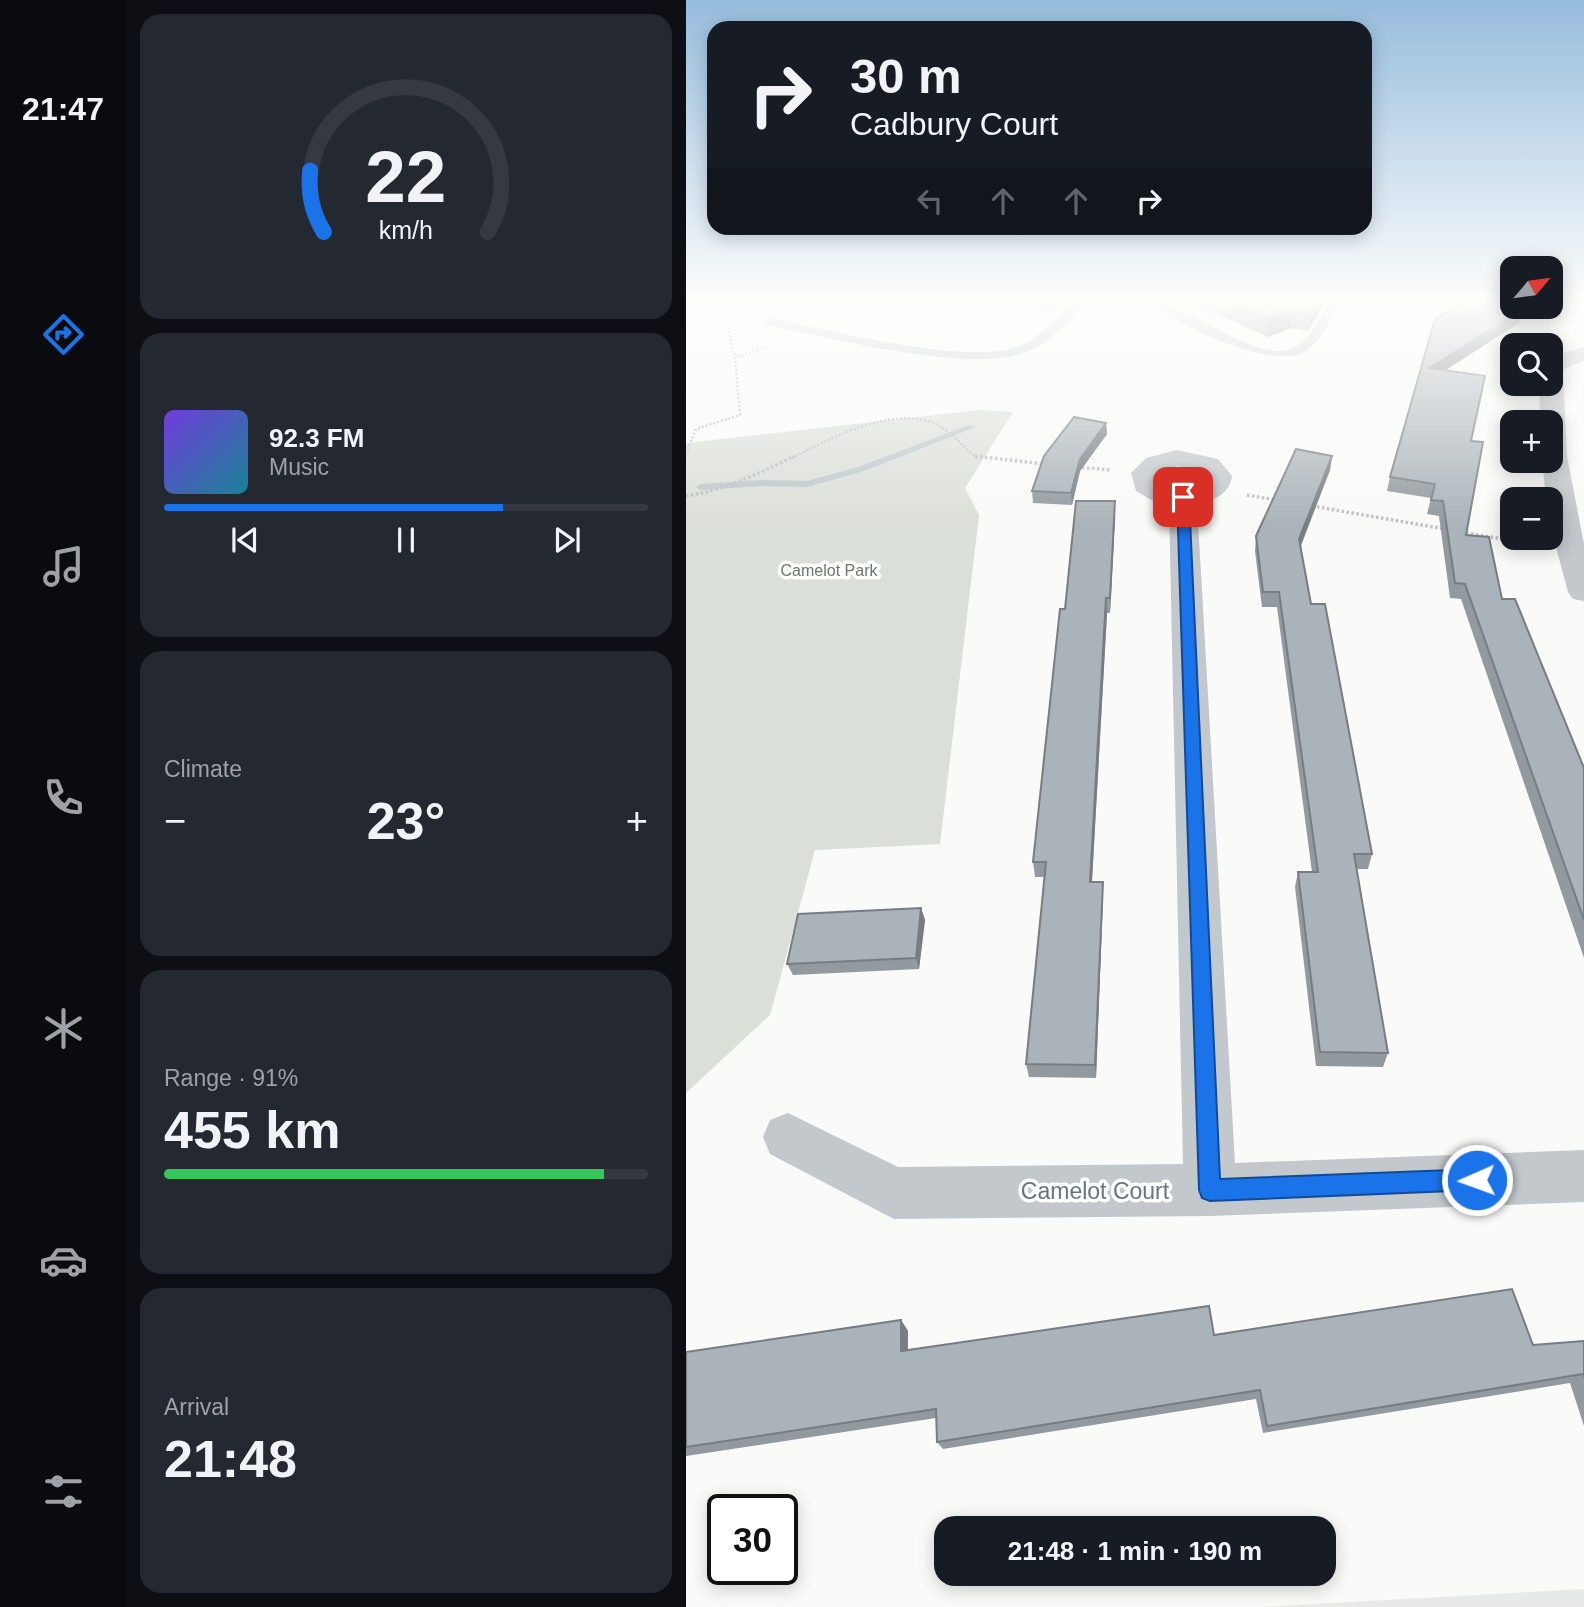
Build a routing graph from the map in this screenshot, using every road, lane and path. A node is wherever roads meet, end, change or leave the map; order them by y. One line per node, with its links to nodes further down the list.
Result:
1 (737, 377): 3 (path)
2 (1551, 377): 13 (street)
3 (686, 453)
4 (1044, 464): 8 (path)
5 (1070, 466): 6 (path)
6 (1110, 470)
7 (1246, 495): 10 (path)
8 (686, 496)
9 (1183, 497): 16 (street)
10 (1287, 502)
11 (1300, 504): 12 (path)
12 (1500, 538)
13 (1584, 592)
14 (788, 1137): 16 (street, Camelot Court)
15 (1584, 1176): 16 (street, Camelot Court)
16 (1210, 1190)

